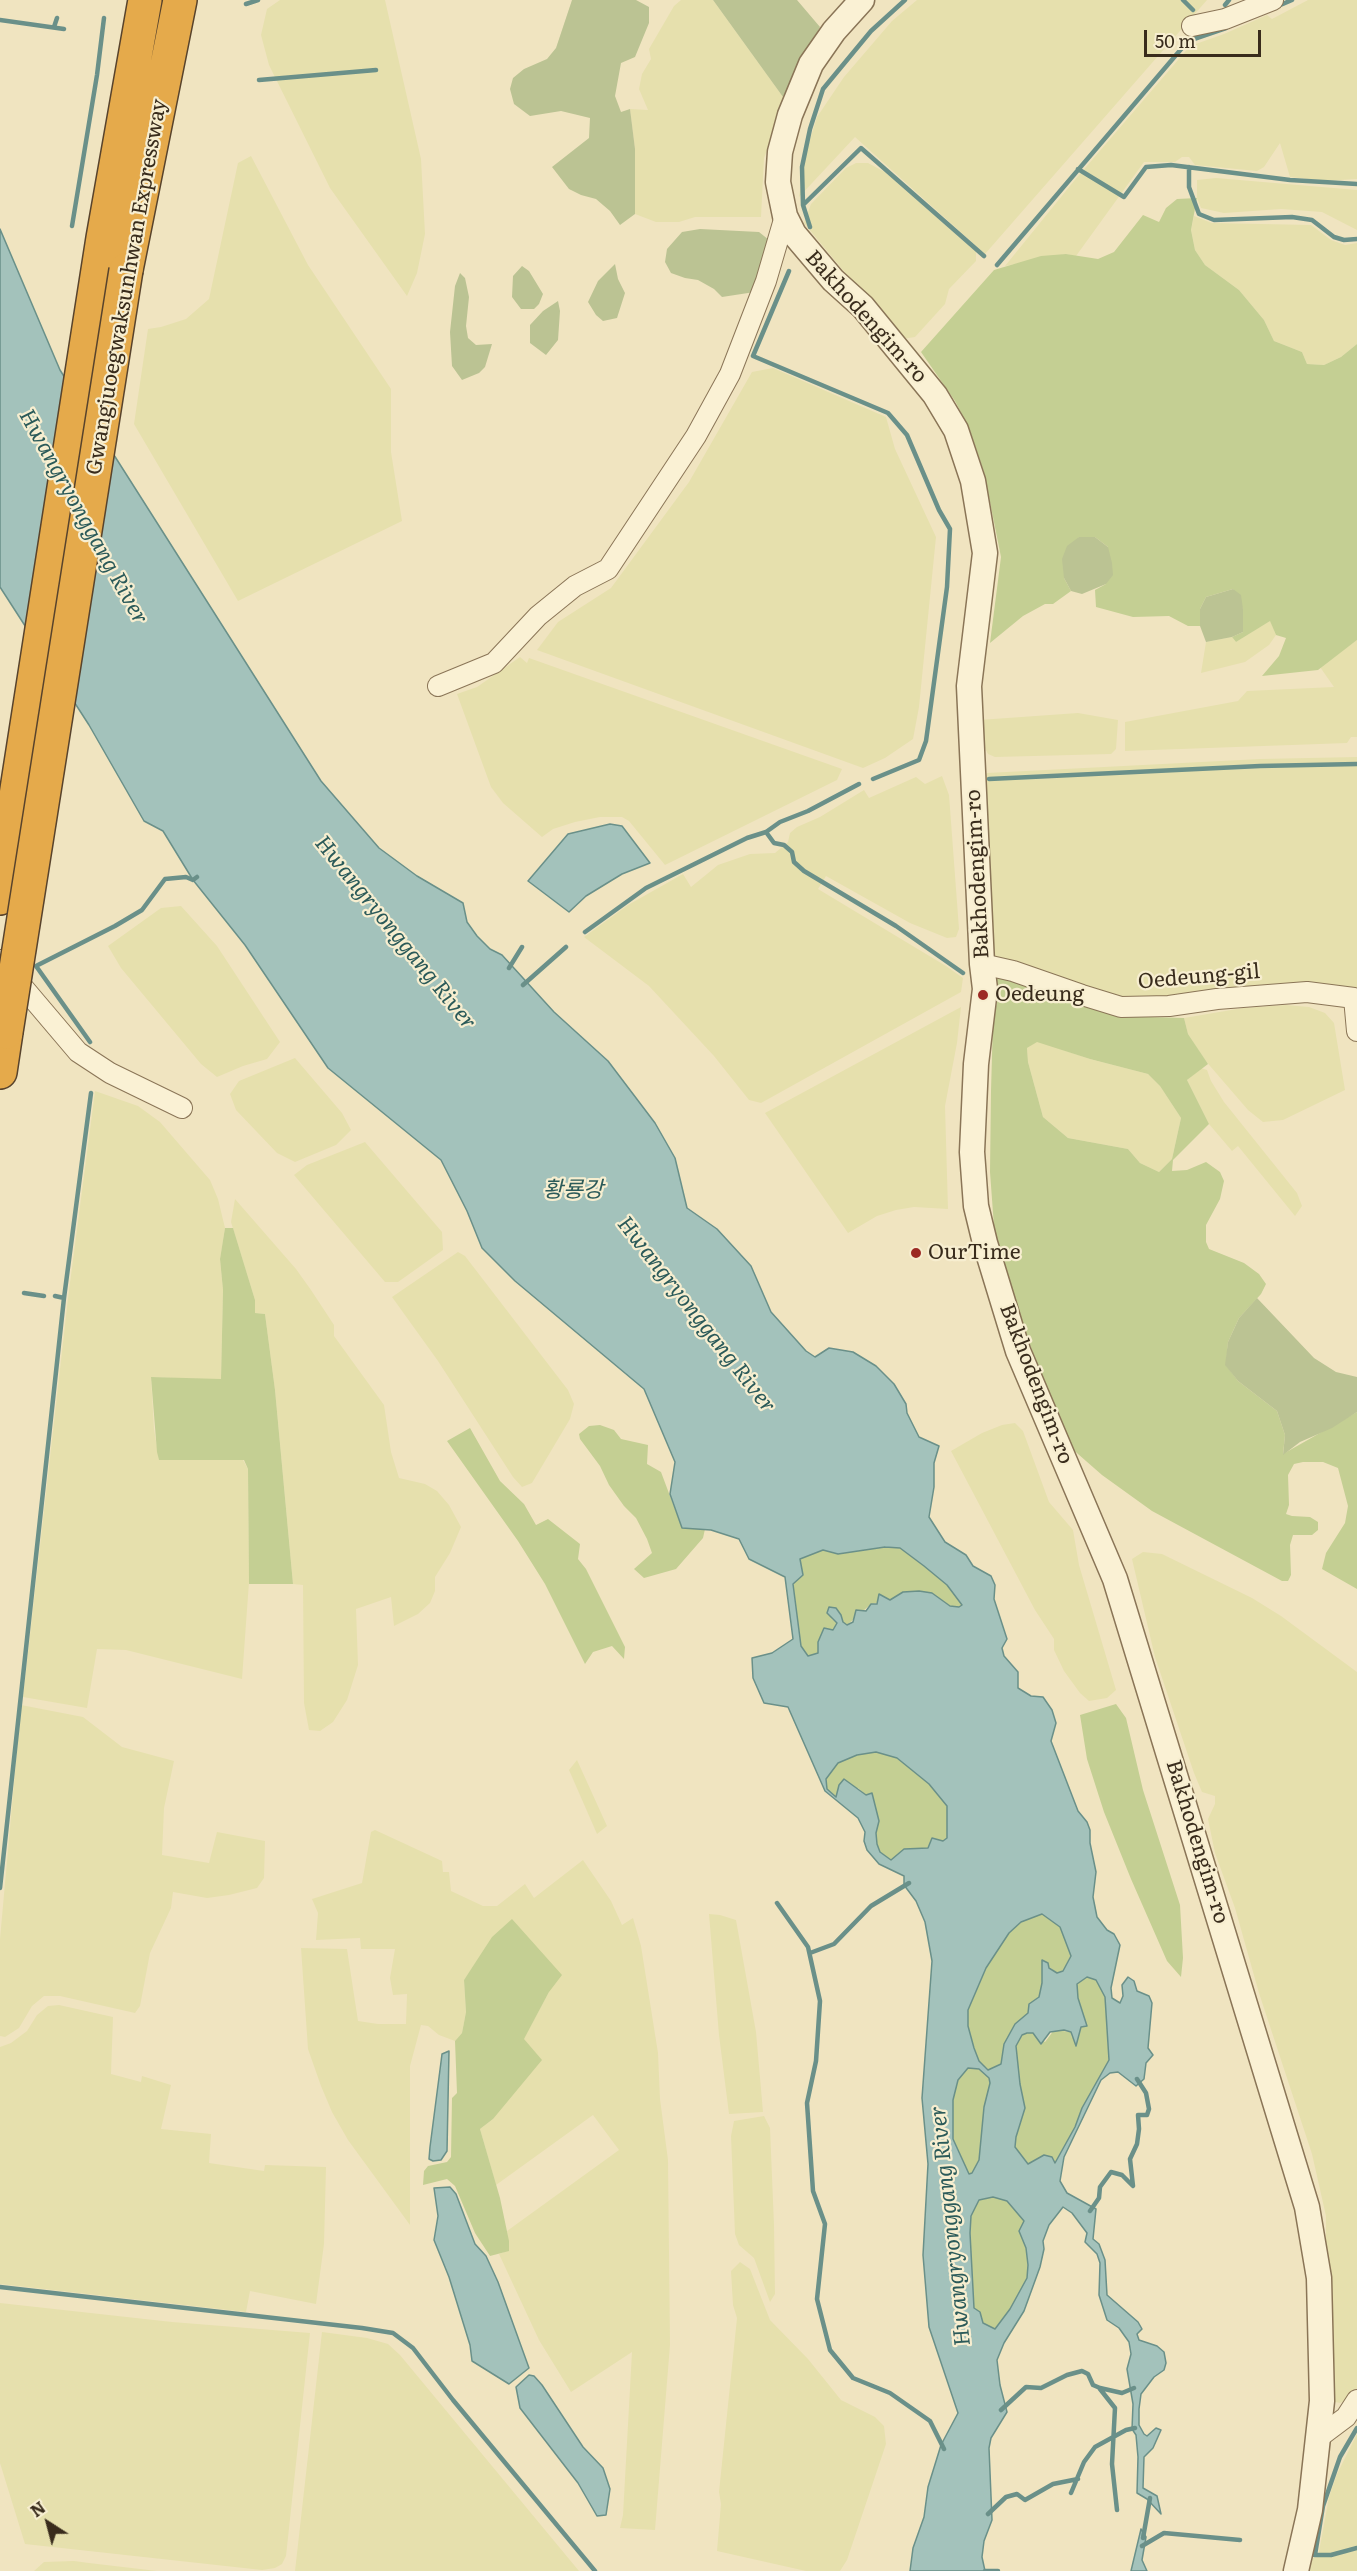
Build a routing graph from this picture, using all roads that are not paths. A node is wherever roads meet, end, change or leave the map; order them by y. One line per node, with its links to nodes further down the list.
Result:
1 (145, 0): 8 (highway, Gwangjuoegwaksunhwan Expressway)
2 (180, 0): 13 (highway, Gwangjuoegwaksunhwan Expressway, bridge)
3 (862, 0): 6 (street, Bakhodengim-ro)
4 (1273, 0): 5 (street)
5 (1192, 26)
6 (785, 216): 7 (street); 10 (street, Bakhodengim-ro)
7 (438, 686)
8 (0, 898)
9 (0, 960): 14 (street)
10 (982, 964): 11 (street, Oedeung-gil); 16 (street, Bakhodengim-ro)
11 (1355, 998): 12 (street, Oedeung-gil)
12 (1357, 1031)
13 (0, 1072)
14 (182, 1108)
15 (1357, 2400): 16 (street)
16 (1318, 2438): 17 (street, Bakhodengim-ro)
17 (1296, 2571)

